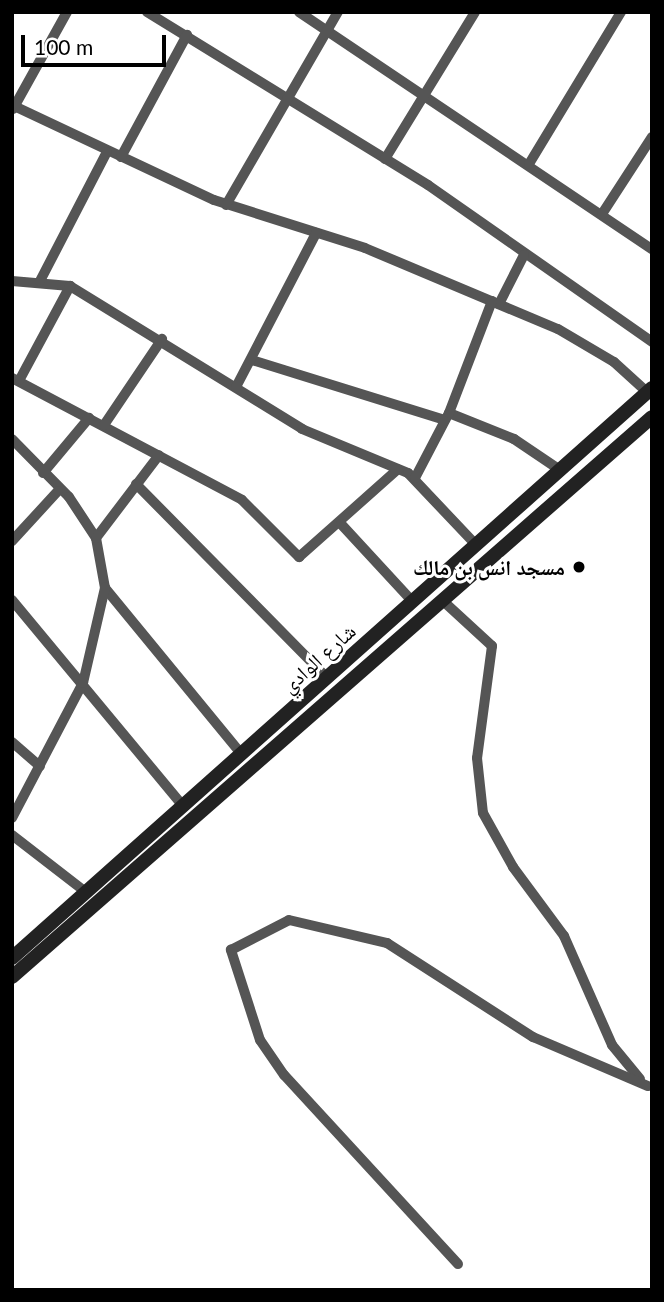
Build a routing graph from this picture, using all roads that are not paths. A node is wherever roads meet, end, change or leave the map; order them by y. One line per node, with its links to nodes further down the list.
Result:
1 (67, 12): 11 (street)
2 (147, 12): 8 (street)
3 (299, 12): 7 (street)
4 (338, 12): 7 (street)
5 (475, 12): 9 (street)
6 (621, 12): 16 (street)
7 (328, 30): 9 (street); 10 (street)
8 (187, 36): 10 (street); 14 (street)
9 (426, 95): 15 (street); 16 (street)
10 (288, 96): 15 (street); 17 (street)
11 (13, 107): 13 (street)
12 (652, 137): 18 (street)
13 (107, 152): 14 (street); 23 (street)
14 (121, 157): 17 (street)
15 (385, 159): 21 (street)
16 (528, 164): 18 (street)
17 (226, 205): 19 (street)
18 (601, 214): 20 (street)
19 (316, 233): 25 (street); 28 (street)
20 (652, 249)
21 (523, 255): 25 (street); 27 (street)
22 (12, 281): 23 (street)
23 (40, 281): 24 (street)
24 (70, 286): 26 (street); 29 (street)
25 (495, 303): 31 (street); 32 (street)
26 (162, 339): 30 (street); 35 (street)
27 (652, 342)
28 (252, 360): 30 (street); 32 (street)
29 (16, 379): 34 (street)
30 (236, 387): 38 (street)
31 (650, 390): 39 (main road, شارع الوادي)
32 (447, 417): 39 (street); 41 (street)
33 (652, 417): 50 (main road, شارع الوادي)
34 (89, 418): 35 (street); 40 (street)
35 (104, 425): 37 (street)
36 (13, 441): 40 (street)
37 (159, 455): 42 (street); 44 (street)
38 (398, 469): 41 (street); 44 (street)
39 (560, 470): 47 (main road, شارع الوادي)
40 (43, 473): 43 (street)
41 (415, 478): 47 (street)
42 (136, 484): 45 (street); 52 (street)
43 (58, 491): 45 (street); 46 (street)
44 (341, 524): 51 (street)
45 (96, 538): 48 (street)
46 (12, 540)
47 (476, 545): 51 (main road, شارع الوادي)
48 (105, 587): 53 (street); 55 (street)
49 (12, 600): 53 (street)
50 (442, 600): 61 (main road, شارع الوادي); 64 (street)
51 (413, 602): 52 (main road, شارع الوادي)
52 (327, 678): 55 (main road, شارع الوادي)
53 (83, 682): 56 (street); 57 (street)
54 (12, 743): 56 (street)
55 (242, 755): 57 (main road, شارع الوادي)
56 (40, 766): 58 (street)
57 (184, 807): 60 (main road, شارع الوادي)
58 (12, 818)
59 (12, 835): 60 (street)
60 (87, 893): 61 (main road, شارع الوادي)
61 (80, 909): 62 (main road, شارع الوادي); 63 (main road, شارع الوادي)
62 (12, 958)
63 (12, 977)
64 (650, 1087): 65 (street)
65 (458, 1264)

